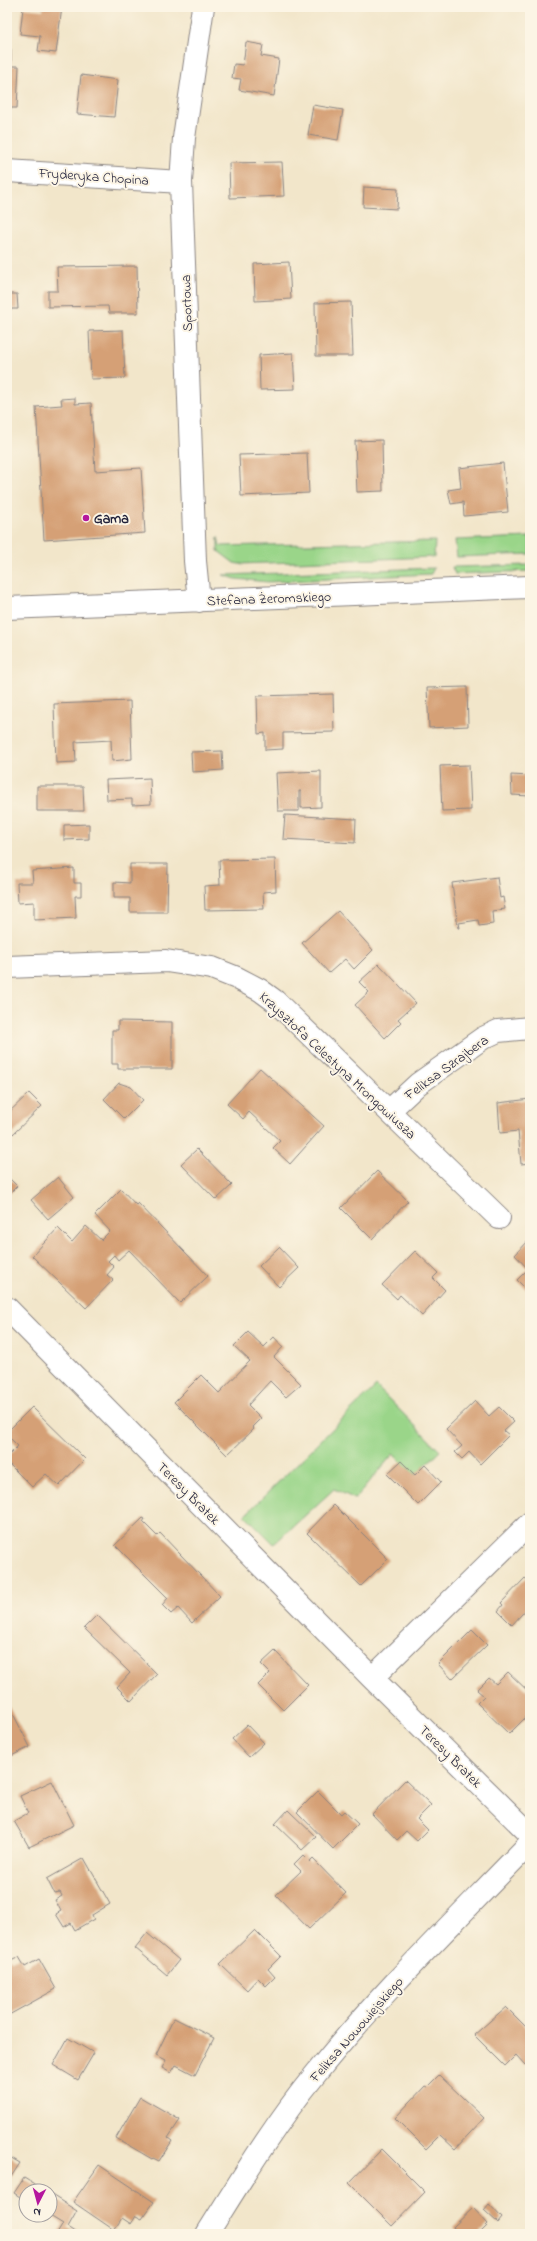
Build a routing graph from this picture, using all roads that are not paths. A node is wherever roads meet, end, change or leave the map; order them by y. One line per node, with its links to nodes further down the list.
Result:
1 (203, 7): 3 (street, Sportowa)
2 (7, 170): 3 (street, Fryderyka Chopina)
3 (181, 182): 5 (street, Sportowa)
4 (530, 587): 5 (street, Stefana Żeromskiego)
5 (199, 601): 6 (street, Stefana Żeromskiego)
6 (7, 608)
7 (7, 967): 9 (street, Krzysztofa Celestyna Mrongowiusza)
8 (530, 1028): 9 (street, Feliksa Szrajbera)
9 (389, 1111): 10 (street, Krzysztofa Celestyna Mrongowiusza)
10 (499, 1218)
11 (7, 1308): 13 (street, Teresy Bratek)
12 (530, 1523): 13 (street)
13 (372, 1678): 14 (street, Teresy Bratek)
14 (530, 1834)
15 (530, 1843): 16 (street, Feliksa Nowowiejskiego)
16 (208, 2234)

